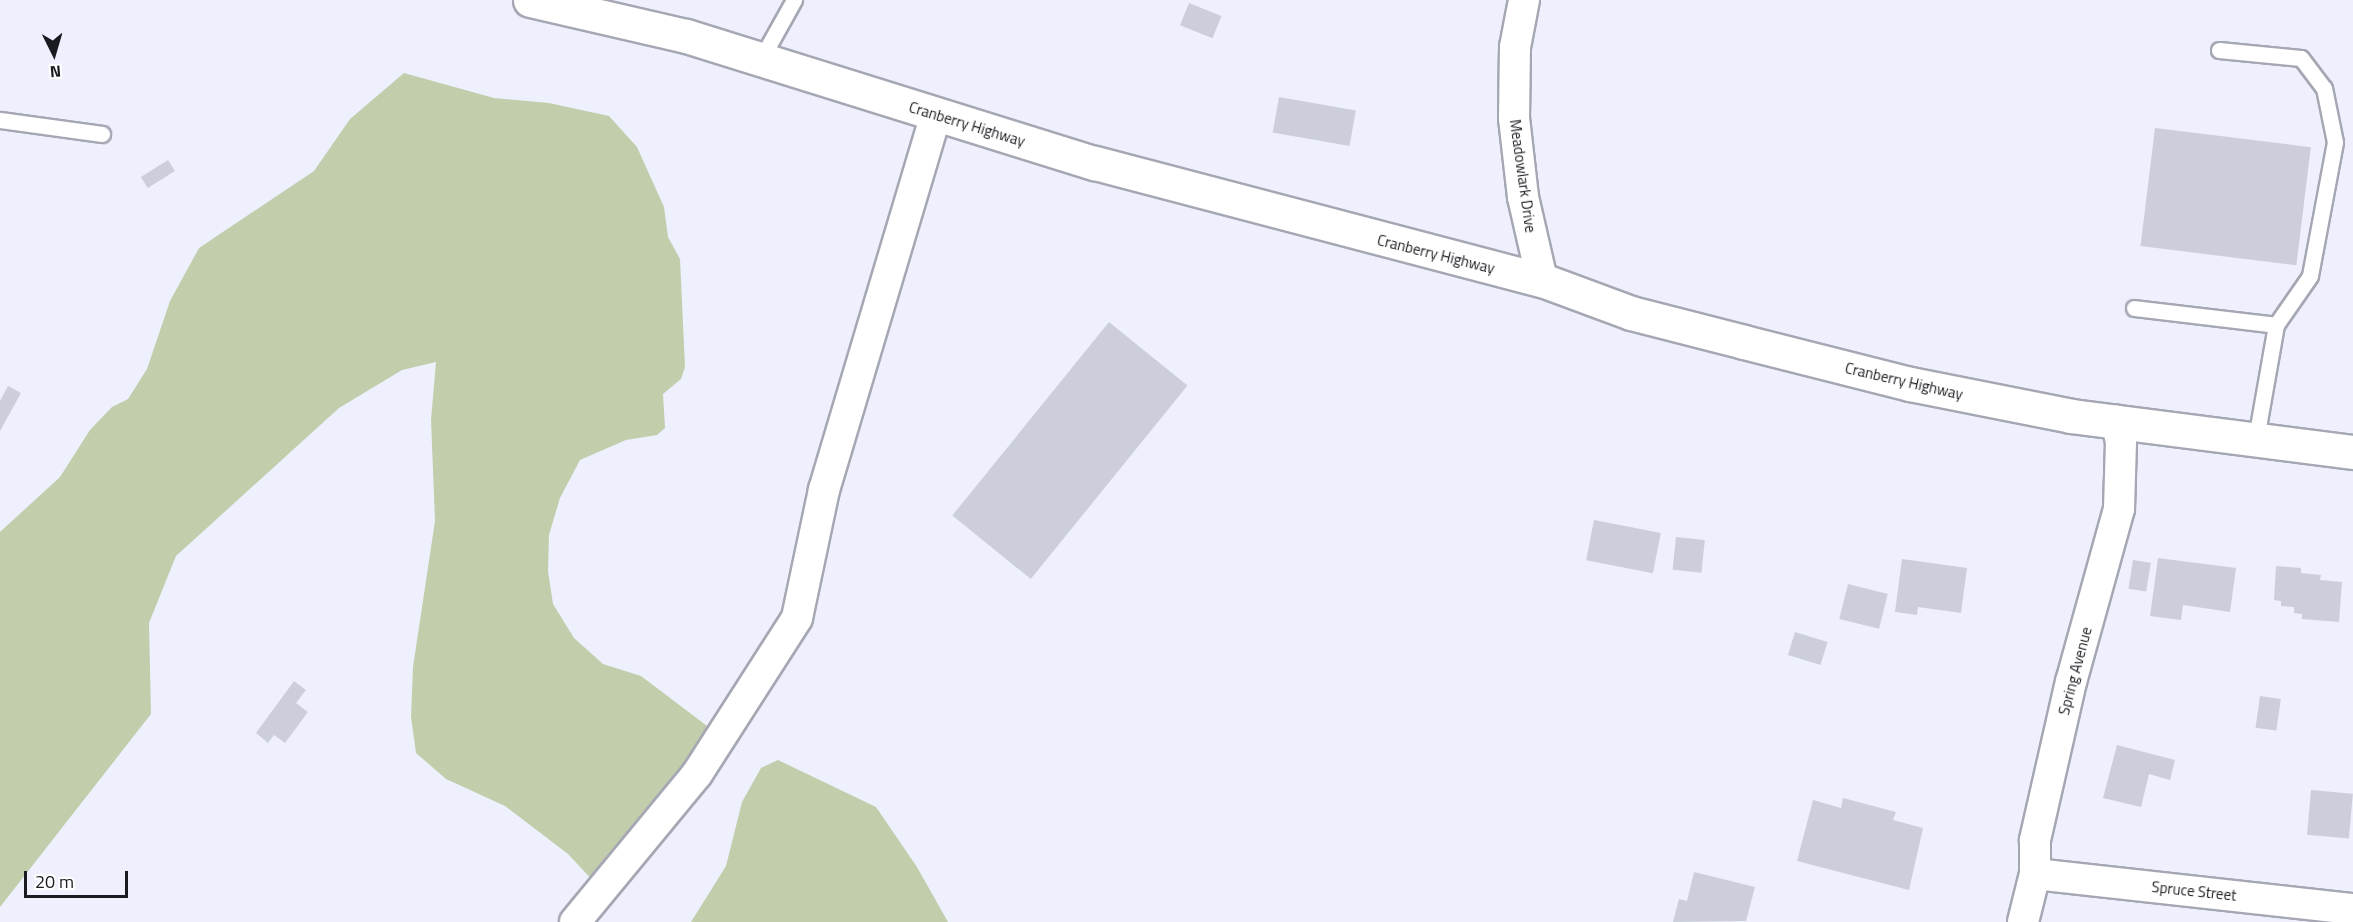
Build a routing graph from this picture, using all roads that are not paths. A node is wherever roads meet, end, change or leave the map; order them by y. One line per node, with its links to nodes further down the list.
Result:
1 (530, 0): 5 (main road, Cranberry Highway)
2 (794, 0): 5 (lane)
3 (1524, 0): 9 (street, Meadowlark Drive)
4 (2219, 50): 11 (lane)
5 (761, 59): 6 (main road, Cranberry Highway)
6 (936, 115): 9 (main road, Cranberry Highway); 17 (street)
7 (0, 120): 8 (lane)
8 (102, 134)
9 (1542, 280): 12 (main road, Cranberry Highway)
10 (2134, 308): 11 (lane)
11 (2276, 325): 13 (lane)
12 (2116, 421): 13 (main road, Cranberry Highway); 15 (street, Spring Avenue)
13 (2256, 439): 14 (main road, Cranberry Highway)
14 (2353, 452)
15 (2035, 874): 16 (street, Spruce Street); 18 (street, Spring Avenue)
16 (2353, 909)
17 (574, 922)
18 (2023, 922)

